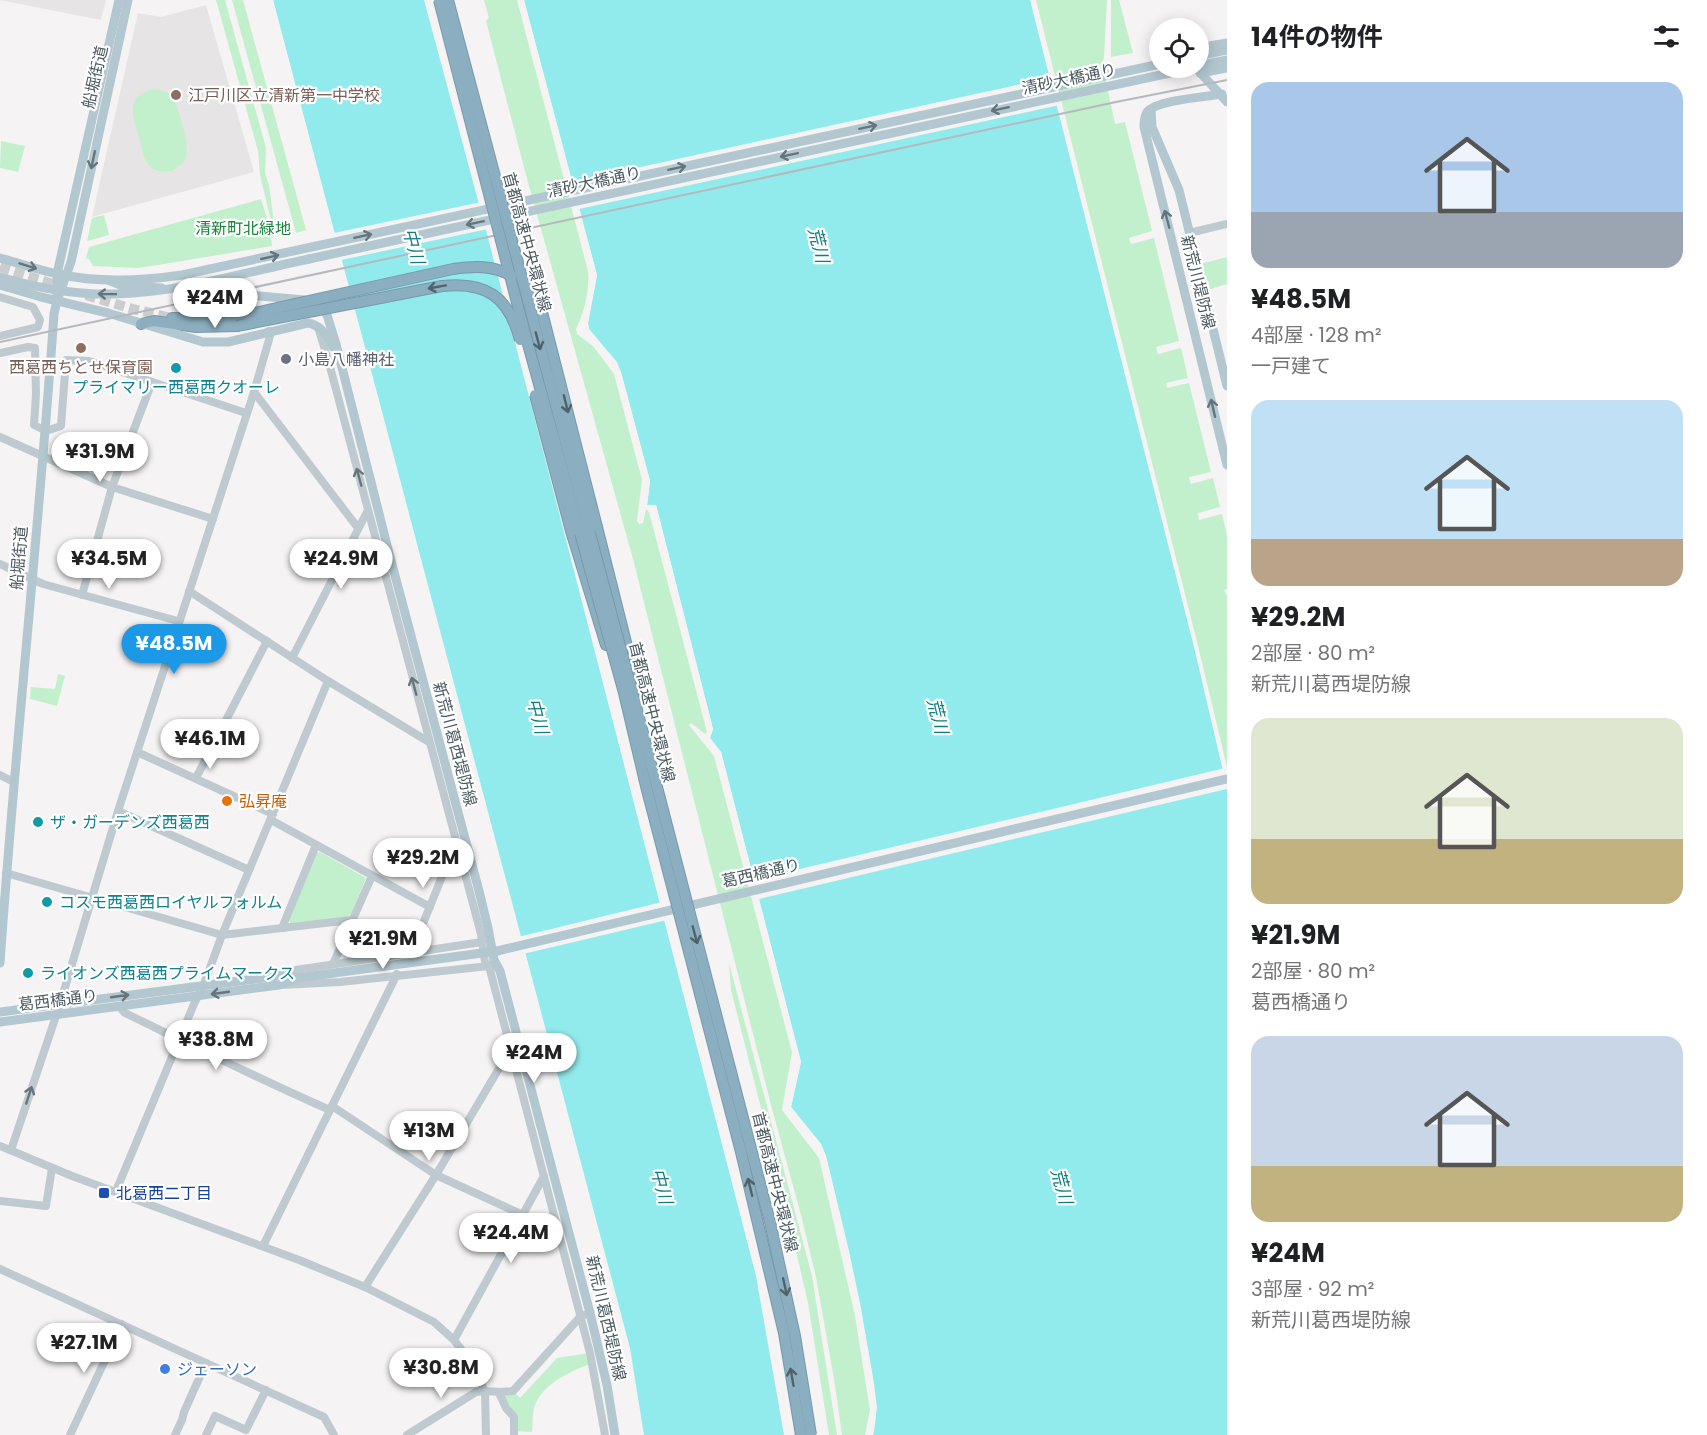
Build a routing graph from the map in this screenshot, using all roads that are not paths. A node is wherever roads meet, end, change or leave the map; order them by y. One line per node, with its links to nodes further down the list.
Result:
1 (119, 0): 21 (main road, 船堀街道)
2 (128, 0): 22 (main road, 船堀街道, one-way to 22)
3 (439, 0): 57 (highway, 首都高速中央環状線, bridge)
4 (448, 0): 58 (highway, 首都高速中央環状線, one-way to 58, bridge)
5 (1227, 43): 6 (main road)
6 (1209, 46)
7 (1227, 50): 8 (main road)
8 (1209, 54)
9 (1227, 60): 10 (main road, 清砂大橋通り)
10 (1209, 65)
11 (1149, 66): 24 (main road, 清砂大橋通り, one-way to 11, bridge)
12 (1227, 68): 13 (main road)
13 (1209, 69)
14 (1155, 78): 23 (main road, 清砂大橋通り, one-way to 23, bridge)
15 (1206, 78): 16 (main road)
16 (1225, 96): 17 (main road)
17 (1154, 106): 19 (main road, 新荒川堤防線); 44 (main road, 新荒川堤防線, one-way to 17)
18 (1227, 224): 19 (street)
19 (1189, 233): 35 (main road, 新荒川堤防線)
20 (0, 258): 21 (main road, 清砂大橋通り, one-way to 21)
21 (57, 274): 22 (main road, 清砂大橋通り); 27 (main road, 船堀街道)
22 (67, 276): 24 (main road, 清砂大橋通り); 27 (main road, 船堀街道)
23 (0, 277)
24 (108, 280): 28 (main road)
25 (0, 285): 27 (main road)
26 (0, 297): 33 (street)
27 (57, 300): 30 (main road); 41 (main road, 船堀街道)
28 (322, 307): 31 (main road); 36 (main road, 新荒川葛西堤防線)
29 (172, 318): 58 (highway, one-way to 58, bridge)
30 (141, 324): 32 (main road); 57 (highway, one-way to 30, bridge)
31 (317, 326): 32 (main road); 36 (main road); 46 (street, one-way to 31)
32 (270, 331): 39 (street)
33 (0, 336)
34 (0, 353): 41 (street)
35 (1224, 356): 38 (main road, 新荒川堤防線)
36 (339, 360): 69 (main road, 新荒川葛西堤防線)
37 (152, 382): 40 (street); 41 (street); 45 (street)
38 (1227, 386)
39 (254, 392): 40 (street); 48 (street)
40 (246, 413): 47 (street)
41 (46, 431): 43 (main road, 船堀街道)
42 (0, 437): 43 (street)
43 (44, 458): 45 (street); 50 (main road, 船堀街道)
44 (1227, 465)
45 (112, 488): 47 (street); 52 (street)
46 (368, 510): 48 (street); 59 (street, one-way to 46)
47 (213, 519): 51 (street)
48 (358, 528): 55 (street)
49 (0, 564): 50 (street)
50 (32, 578): 52 (street); 64 (main road, 船堀街道)
51 (189, 591): 53 (street); 54 (street)
52 (82, 596): 53 (street)
53 (178, 621): 60 (street)
54 (267, 641): 55 (street); 62 (street)
55 (292, 658): 56 (street)
56 (328, 681): 59 (street); 66 (street)
57 (624, 693): 124 (highway, 首都高速中央環状線, one-way to 57, bridge)
58 (637, 710): 125 (highway, 首都高速中央環状線, one-way to 125, bridge)
59 (429, 742): 68 (street)
60 (137, 752): 62 (street); 65 (street)
61 (0, 776): 64 (street)
62 (196, 778): 66 (street)
63 (1227, 779): 86 (main road, 葛西橋通り, bridge)
64 (14, 782): 71 (main road, 船堀街道)
65 (118, 811): 70 (street); 73 (street)
66 (272, 817): 67 (street); 70 (street)
67 (316, 845): 72 (street); 76 (street)
68 (458, 848): 69 (street); 74 (street); 78 (street)
69 (471, 860): 108 (main road, 新荒川葛西堤防線)
70 (249, 870): 77 (street)
71 (6, 873): 73 (street); 81 (main road, 船堀街道)
72 (372, 876): 74 (street); 75 (street)
73 (92, 898): 77 (street); 89 (street)
74 (430, 908): 80 (street)
75 (351, 920): 76 (street); 82 (street)
76 (282, 928): 77 (street)
77 (222, 935): 87 (street)
78 (482, 942): 79 (street); 83 (street)
79 (423, 951): 80 (street); 84 (street)
80 (411, 953): 82 (street)
81 (0, 963)
82 (333, 964): 86 (street)
83 (489, 966): 84 (street); 95 (street)
84 (425, 972): 85 (street)
85 (397, 974): 86 (street); 96 (street)
86 (279, 980): 87 (main road, 葛西橋通り); 88 (main road, 葛西橋通り, one-way to 88)
87 (204, 984): 88 (street); 89 (main road, 葛西橋通り, one-way to 87)
88 (197, 997): 90 (main road, 葛西橋通り); 94 (street)
89 (60, 1004): 91 (main road, 葛西橋通り); 92 (street)
90 (119, 1007): 92 (main road, 葛西橋通り); 94 (street)
91 (0, 1012)
92 (55, 1015): 93 (main road, 葛西橋通り); 98 (street, one-way to 92)
93 (0, 1022)
94 (179, 1039): 96 (street); 102 (street)
95 (511, 1048): 100 (street); 101 (street)
96 (331, 1108): 100 (street); 105 (street)
97 (0, 1146): 98 (street)
98 (11, 1150): 99 (street)
99 (52, 1168): 102 (street); 103 (street)
100 (436, 1175): 104 (street); 107 (street)
101 (544, 1176): 104 (street); 108 (street)
102 (116, 1191): 105 (street)
103 (0, 1201)
104 (523, 1215): 110 (street)
105 (263, 1246): 107 (street)
106 (0, 1269): 109 (street)
107 (364, 1287): 110 (street)
108 (586, 1314): 114 (street); 122 (street); 123 (main road, 新荒川葛西堤防線)
109 (122, 1324): 111 (street); 115 (street)
110 (454, 1340): 113 (street)
111 (207, 1363): 112 (street); 116 (street)
112 (266, 1390): 117 (street); 118 (street)
113 (485, 1391): 114 (street); 119 (street); 120 (street)
114 (499, 1393): 121 (street)
115 (70, 1435)
116 (175, 1435)
117 (206, 1435)
118 (334, 1435)
119 (407, 1435)
120 (486, 1435)
121 (514, 1435)
122 (605, 1435)
123 (615, 1435)
124 (801, 1435)
125 (811, 1435)

